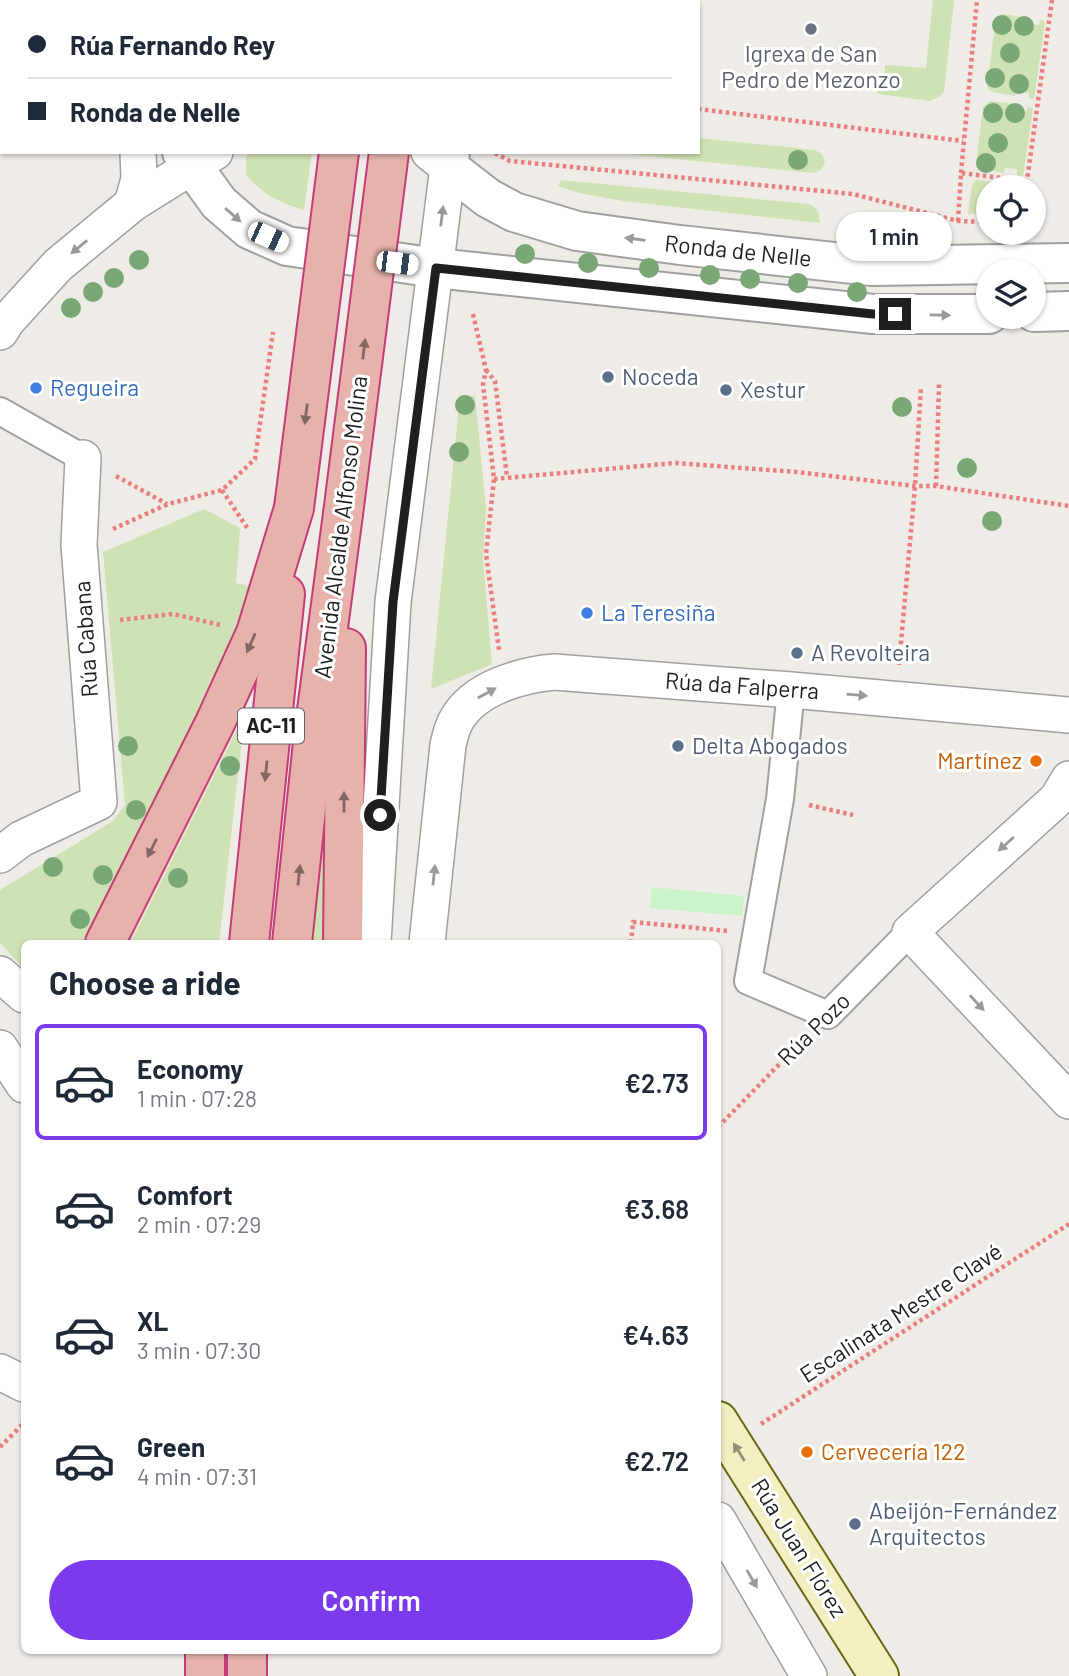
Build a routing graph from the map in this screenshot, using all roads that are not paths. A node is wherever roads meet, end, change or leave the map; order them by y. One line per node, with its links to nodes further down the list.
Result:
1 (138, 154): 6 (street)
2 (339, 154): 15 (highway, Avenida Alcalde Alfonso Molina / AC-11, one-way to 15, bridge)
3 (389, 154): 16 (highway, Avenida Alcalde Alfonso Molina / AC-11, one-way to 3, bridge)
4 (443, 157): 7 (street, Ronda de Nelle, one-way to 4); 8 (street, one-way to 4)
5 (196, 158): 6 (street); 8 (street, one-way to 8)
6 (132, 204): 12 (street, one-way to 12)
7 (1069, 263)
8 (436, 268): 11 (street, one-way to 11); 26 (street)
9 (1069, 311): 10 (street)
10 (1046, 312)
11 (976, 314)
12 (0, 332)
13 (0, 411): 14 (street)
14 (83, 458): 20 (street, Rúa Cabana)
15 (293, 508): 22 (highway, one-way to 22); 23 (highway, Avenida Alcalde Alfonso Molina / AC-11, one-way to 23)
16 (343, 514): 24 (highway, Avenida Alcalde Alfonso Molina / AC-11, one-way to 16); 25 (highway, one-way to 16)
17 (791, 690): 18 (street, Rúa da Falperra, one-way to 18); 21 (street, Rúa Pozo); 27 (street, Rúa da Falperra, one-way to 17)
18 (1069, 715)
19 (1065, 794): 21 (street, one-way to 21)
20 (0, 855)
21 (910, 932): 32 (street, one-way to 32)
22 (106, 940)
23 (249, 940)
24 (292, 940)
25 (343, 940)
26 (373, 940)
27 (427, 940)
28 (0, 974): 29 (street)
29 (21, 992)
30 (0, 1048): 31 (street)
31 (21, 1080)
32 (1069, 1101)
33 (0, 1372): 34 (street)
34 (21, 1382)
35 (734, 1425): 44 (main road, Rúa Juan Flórez, one-way to 35)
36 (721, 1525): 37 (street, one-way to 37)
37 (787, 1639): 42 (street); 43 (street)
38 (205, 1654): 40 (highway)
39 (247, 1654): 41 (highway)
40 (205, 1676)
41 (247, 1676)
42 (792, 1676)
43 (809, 1676)
44 (880, 1676)

